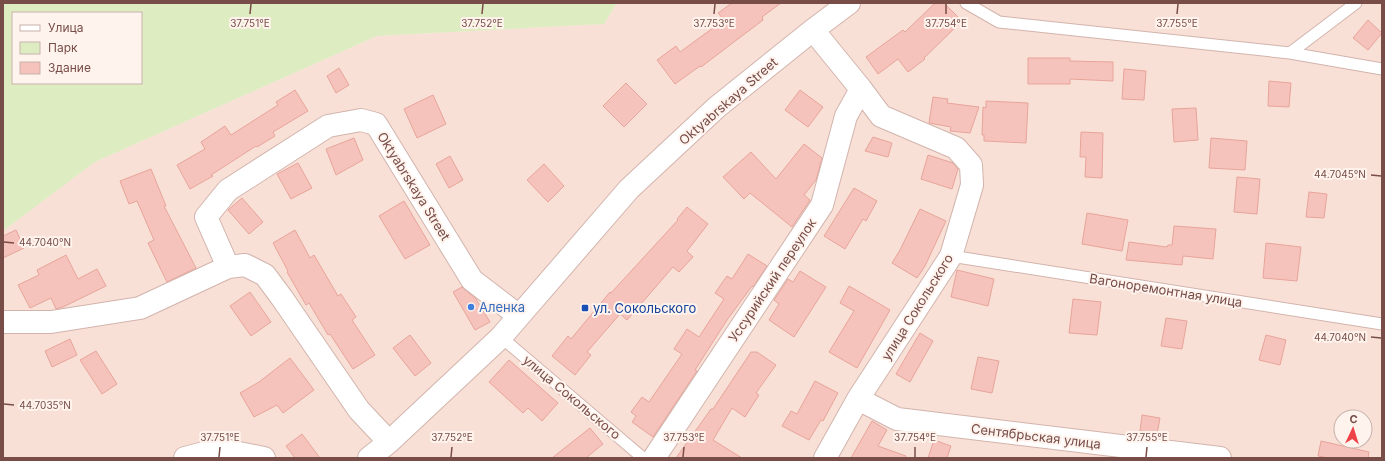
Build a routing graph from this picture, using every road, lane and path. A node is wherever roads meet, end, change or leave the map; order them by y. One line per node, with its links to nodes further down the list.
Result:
1 (849, 3): 4 (street, Oktyabrskaya Street)
2 (966, 3): 5 (lane)
3 (1356, 3): 5 (lane)
4 (813, 30): 7 (street, улица Сокольского); 10 (street, Oktyabrskaya Street)
5 (1290, 53): 6 (lane)
6 (1382, 69)
7 (861, 89): 8 (street, улица Сокольского); 20 (street, Уссурийский переулок)
8 (951, 256): 12 (lane, Вагоноремонтная улица); 14 (street, улица Сокольского)
9 (228, 267): 10 (street, Oktyabrskaya Street); 11 (street); 15 (street)
10 (519, 316): 13 (street, Oktyabrskaya Street)
11 (3, 322)
12 (1382, 324)
13 (500, 337): 15 (street, Oktyabrskaya Street); 19 (lane, улица Сокольского)
14 (858, 399): 21 (street, улица Сокольского); 22 (street, Сентябрьская улица)
15 (389, 442): 18 (street, Oktyabrskaya Street)
16 (185, 458): 17 (street)
17 (264, 458)
18 (369, 458)
19 (643, 458)
20 (654, 458)
21 (825, 458)
22 (1220, 458)

